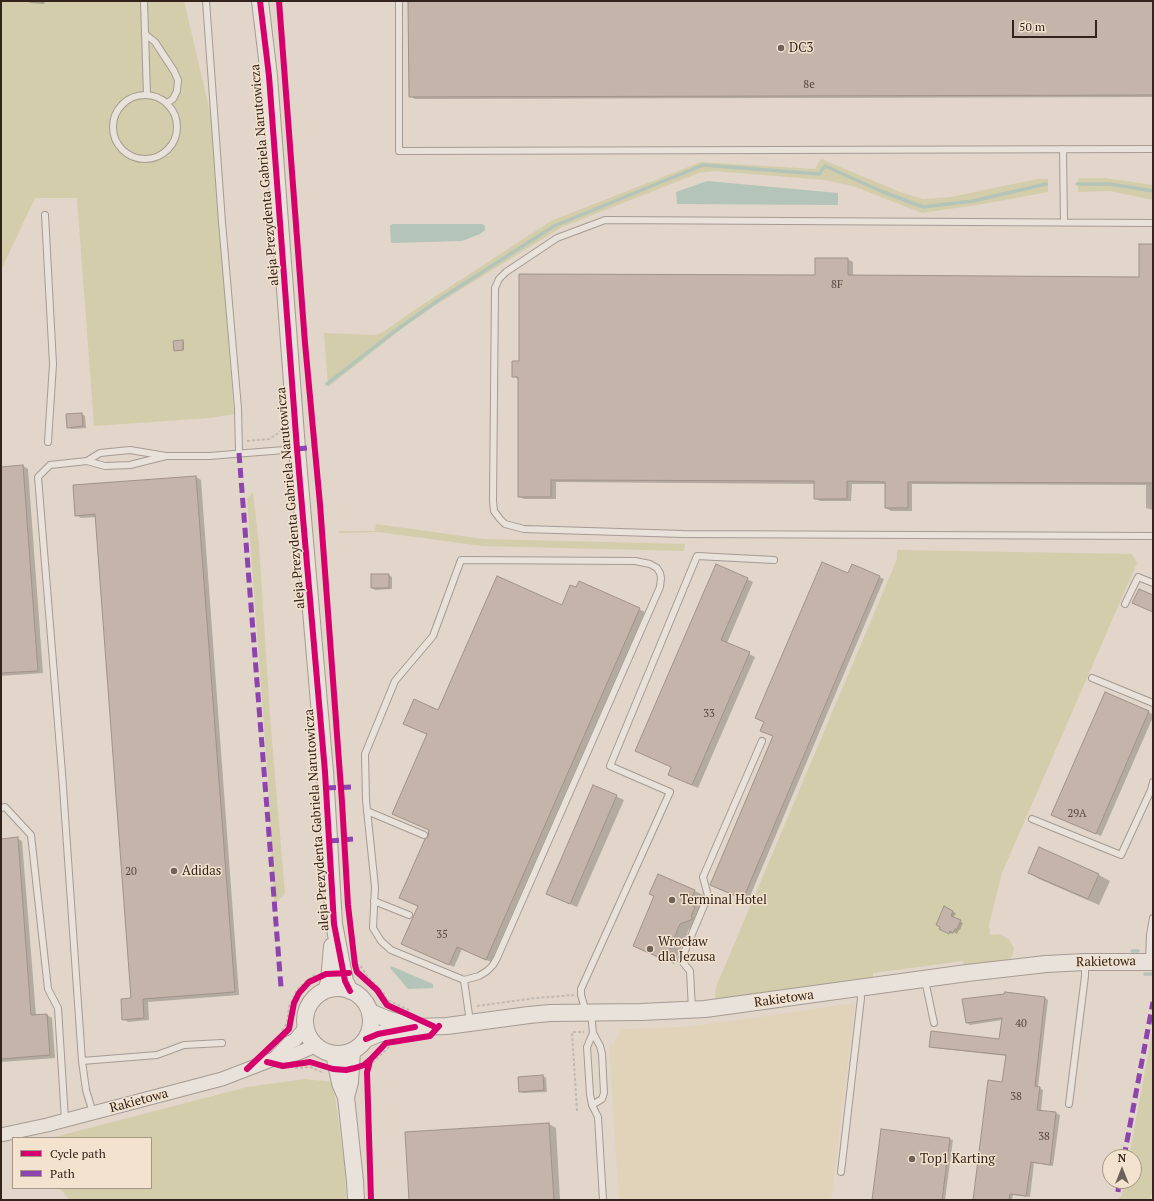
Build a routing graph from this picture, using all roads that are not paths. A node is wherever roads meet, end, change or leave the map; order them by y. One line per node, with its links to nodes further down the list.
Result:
1 (144, 1): 5 (lane)
2 (206, 1): 15 (lane)
3 (260, 1): 14 (street, aleja Prezydenta Gabriela Narutowicza)
4 (400, 1): 8 (lane)
5 (145, 34): 6 (lane); 7 (lane)
6 (147, 95): 7 (lane); 7 (lane)
7 (167, 103)
8 (1063, 149): 9 (lane); 11 (lane)
9 (1153, 149)
10 (45, 215): 13 (lane)
11 (1064, 223): 12 (lane); 18 (lane)
12 (1153, 223)
13 (48, 442)
14 (297, 449): 15 (lane); 33 (street, aleja Prezydenta Gabriela Narutowicza)
15 (239, 453): 16 (lane)
16 (166, 456): 17 (lane); 17 (lane)
17 (87, 461): 53 (lane)
18 (1153, 536)
19 (774, 560): 43 (lane)
20 (1153, 583): 21 (lane)
21 (1125, 604)
22 (1092, 678): 23 (lane)
23 (1153, 703)
24 (762, 741): 41 (lane)
25 (1153, 782): 28 (lane)
26 (1, 808): 58 (lane)
27 (367, 811): 29 (lane); 30 (lane); 37 (lane)
28 (1032, 818)
29 (424, 835)
30 (374, 901): 31 (lane); 37 (lane)
31 (409, 915)
32 (1153, 918): 35 (lane)
33 (334, 924): 39 (street, aleja Prezydenta Gabriela Narutowicza); 40 (street, aleja Prezydenta Gabriela Narutowicza)
34 (1085, 962): 35 (street, Rakietowa); 36 (street, Rakietowa); 55 (lane)
35 (1151, 962)
36 (925, 978): 38 (street, Rakietowa); 46 (lane)
37 (464, 980): 44 (lane)
38 (860, 988): 41 (street, Rakietowa); 60 (lane)
39 (326, 990): 40 (street); 47 (street)
40 (350, 991): 42 (street)
41 (692, 1010): 43 (street, Rakietowa)
42 (370, 1012): 45 (street, Rakietowa); 49 (street)
43 (589, 1012): 44 (street, Rakietowa); 48 (lane)
44 (469, 1015): 45 (street, Rakietowa)
45 (411, 1017): 49 (street, Rakietowa)
46 (934, 1023)
47 (305, 1028): 51 (street); 52 (street, Rakietowa)
48 (593, 1032): 56 (lane); 56 (lane)
49 (366, 1039): 54 (street)
50 (222, 1043): 53 (lane)
51 (315, 1046): 52 (street, Rakietowa); 54 (street)
52 (274, 1059): 57 (street, Rakietowa)
53 (82, 1061): 57 (lane)
54 (340, 1067): 61 (street)
55 (1069, 1104)
56 (592, 1105): 62 (lane)
57 (93, 1113): 58 (street, Rakietowa)
58 (65, 1120): 59 (street, Rakietowa)
59 (1, 1135)
60 (841, 1172)
61 (356, 1200)
62 (603, 1200)

